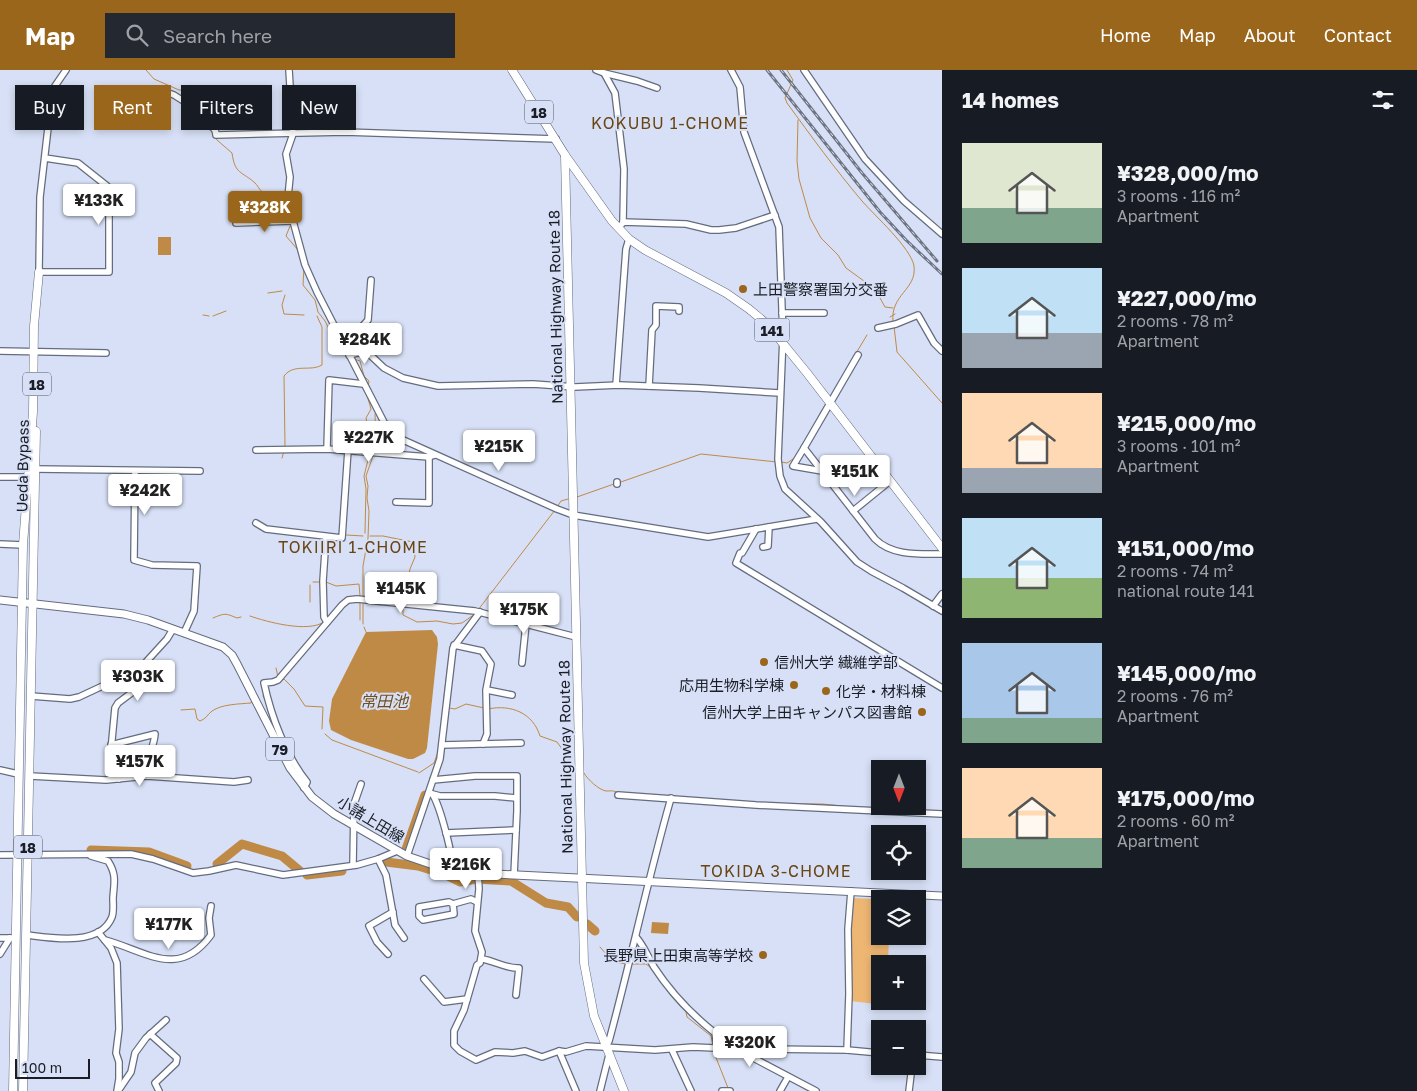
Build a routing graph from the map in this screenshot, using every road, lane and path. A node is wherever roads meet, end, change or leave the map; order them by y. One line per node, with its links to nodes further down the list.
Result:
1 (66, 70): 13 (street)
2 (289, 70): 10 (street)
3 (512, 70): 11 (highway, National Highway Route 18 / 18)
4 (596, 70): 7 (street)
5 (731, 70): 14 (street)
6 (804, 70): 18 (street)
7 (604, 72): 8 (street); 17 (street)
8 (657, 88)
9 (171, 93): 10 (street)
10 (294, 134): 11 (street); 15 (street)
11 (556, 139): 12 (highway, National Highway Route 18 / 18)
12 (565, 155): 17 (highway, 141); 36 (highway, National Highway Route 18 / 18)
13 (46, 158): 20 (street); 20 (street)
14 (775, 215): 17 (street); 23 (street)
15 (293, 221): 16 (street); 33 (street)
16 (236, 224)
17 (621, 225): 19 (highway, 141)
18 (942, 234)
19 (630, 238): 26 (highway, 141); 35 (street)
20 (39, 272): 30 (highway, Ueda Bypass / 18)
21 (371, 280): 27 (street)
22 (679, 311): 37 (street)
23 (782, 313): 24 (street); 26 (street)
24 (824, 313)
25 (878, 328): 28 (street)
26 (783, 343): 38 (street); 39 (highway, 141)
27 (366, 351): 33 (street); 36 (street)
28 (942, 351)
29 (0, 352): 30 (street)
30 (35, 352): 31 (street); 45 (highway, Ueda Bypass / 18); 50 (highway, Ueda Bypass / 18)
31 (106, 352)
32 (858, 354): 39 (street)
33 (349, 355): 34 (street)
34 (363, 384): 41 (street); 44 (street)
35 (616, 385): 36 (street); 37 (street)
36 (570, 386): 54 (highway, National Highway Route 18 / 18)
37 (650, 386): 38 (street)
38 (780, 393): 55 (street)
39 (830, 403): 40 (street); 51 (highway, 141)
40 (804, 448): 48 (street); 48 (street)
41 (328, 449): 42 (street); 43 (street)
42 (256, 450)
43 (348, 450): 44 (street); 59 (street)
44 (432, 456): 52 (street); 54 (street)
45 (35, 469): 46 (street); 68 (highway, Ueda Bypass / 18)
46 (135, 471): 47 (street); 75 (street)
47 (200, 471)
48 (822, 471): 53 (street)
49 (0, 476): 50 (street)
50 (28, 477): 61 (highway, Ueda Bypass / 18)
51 (890, 481): 53 (street); 63 (highway, 141)
52 (396, 502)
53 (853, 510): 64 (street)
54 (574, 515): 58 (street); 76 (highway, National Highway Route 18 / 18)
55 (817, 519): 57 (street); 69 (street)
56 (256, 523): 59 (street)
57 (769, 527): 58 (street); 62 (street)
58 (756, 529): 80 (street)
59 (326, 537): 72 (street)
60 (0, 544): 61 (street)
61 (23, 544): 67 (highway, Ueda Bypass / 18)
62 (763, 547)
63 (942, 548)
64 (942, 554)
65 (942, 594): 69 (street)
66 (0, 600): 67 (main road, 小諸上田線 / 79)
67 (22, 603): 68 (main road, 小諸上田線 / 79); 89 (highway, Ueda Bypass / 18)
68 (33, 604): 74 (main road, 小諸上田線 / 79); 83 (highway, Ueda Bypass / 18)
69 (933, 606): 71 (street)
70 (478, 611): 72 (street); 73 (street); 77 (street)
71 (942, 611)
72 (327, 622): 96 (street)
73 (526, 624): 76 (street); 78 (street)
74 (173, 629): 75 (main road, 小諸上田線 / 79); 79 (street)
75 (184, 633): 96 (main road, 小諸上田線 / 79)
76 (576, 637): 116 (highway, National Highway Route 18 / 18)
77 (454, 645): 81 (street); 87 (street)
78 (522, 663)
79 (138, 688): 83 (street); 86 (street)
80 (942, 688)
81 (487, 690): 82 (street); 85 (street)
82 (512, 695)
83 (31, 696): 90 (highway, Ueda Bypass / 18)
84 (521, 743): 85 (street)
85 (483, 744): 87 (street)
86 (111, 745): 91 (street); 92 (street)
87 (442, 745): 94 (street)
88 (0, 770): 89 (street)
89 (18, 774): 108 (highway, Ueda Bypass / 18)
90 (30, 776): 92 (street); 109 (highway, Ueda Bypass / 18)
91 (146, 776): 92 (street); 93 (street)
92 (119, 779)
93 (248, 780)
94 (433, 780): 97 (street); 99 (street)
95 (361, 784): 102 (street)
96 (304, 788): 102 (main road, 小諸上田線 / 79)
97 (431, 794): 99 (street); 104 (street); 110 (street)
98 (618, 794): 100 (street)
99 (516, 798): 103 (street)
100 (671, 798): 101 (street); 117 (street)
101 (942, 814)
102 (354, 826): 105 (main road, 小諸上田線 / 79); 112 (street)
103 (516, 830): 104 (street); 115 (street)
104 (446, 833): 113 (street)
105 (398, 851): 110 (main road, 小諸上田線 / 79); 111 (street)
106 (89, 854): 109 (street); 112 (street); 124 (street)
107 (0, 855): 108 (street)
108 (17, 856): 109 (street); 128 (highway, Ueda Bypass / 18)
109 (28, 856): 125 (highway, Ueda Bypass / 18)
110 (407, 856): 113 (main road, 小諸上田線 / 79)
111 (378, 859): 112 (street); 123 (street)
112 (353, 865)
113 (452, 870): 114 (main road, 小諸上田線 / 79)
114 (478, 873): 115 (main road, 小諸上田線 / 79); 120 (street)
115 (514, 875): 116 (main road, 小諸上田線 / 79)
116 (581, 877): 117 (main road, 小諸上田線 / 79); 143 (highway, National Highway Route 18 / 18)
117 (649, 881): 118 (main road, 小諸上田線 / 79); 126 (street)
118 (851, 891): 119 (main road, 小諸上田線 / 79); 141 (street)
119 (942, 896)
120 (477, 902): 121 (street); 133 (street)
121 (453, 904): 121 (street)
122 (211, 906): 130 (street)
123 (393, 912): 129 (street); 132 (street)
124 (98, 932): 125 (street); 130 (street)
125 (27, 935): 151 (highway, Ueda Bypass / 18)
126 (636, 937): 139 (street); 143 (street)
127 (0, 938): 128 (street)
128 (13, 938): 131 (street); 150 (highway, Ueda Bypass / 18)
129 (404, 938)
130 (105, 940): 152 (street)
131 (0, 954)
132 (388, 954)
133 (482, 959): 135 (street); 136 (street)
134 (424, 979): 136 (street)
135 (516, 995)
136 (467, 999): 142 (street)
137 (166, 1020): 138 (street)
138 (150, 1034): 152 (street); 153 (street)
139 (714, 1048): 140 (street); 144 (street)
140 (672, 1050): 143 (street); 157 (street)
141 (847, 1050): 144 (street); 145 (street)
142 (559, 1051): 143 (street); 154 (street)
143 (607, 1051): 155 (street); 156 (highway, National Highway Route 18 / 18)
144 (742, 1052): 149 (street)
145 (871, 1052)
146 (926, 1056): 147 (street)
147 (942, 1057)
148 (911, 1075): 162 (street)
149 (788, 1076): 160 (street); 161 (street)
150 (13, 1091)
151 (23, 1091)
152 (117, 1091)
153 (159, 1091)
154 (576, 1091)
155 (600, 1091)
156 (624, 1091)
157 (690, 1091)
158 (722, 1091): 159 (street)
159 (730, 1091)
160 (780, 1091)
161 (816, 1091)
162 (910, 1091)

